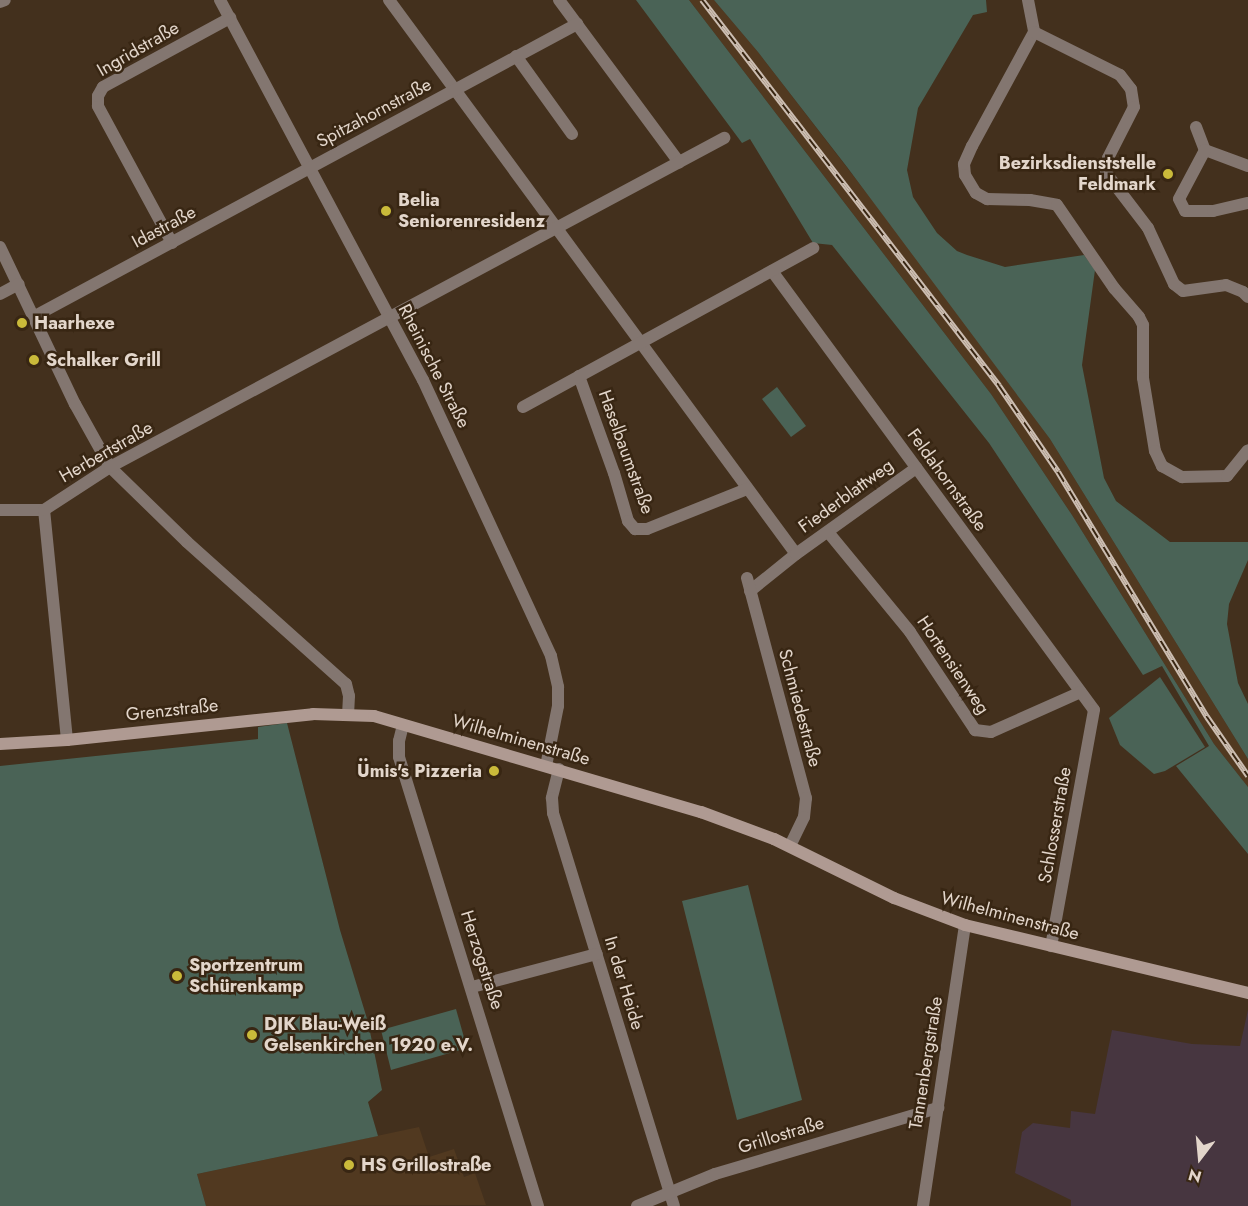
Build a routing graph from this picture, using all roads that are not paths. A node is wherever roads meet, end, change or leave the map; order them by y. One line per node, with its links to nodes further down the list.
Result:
1 (5, 0): 6 (street)
2 (220, 0): 7 (street, Rheinische Straße)
3 (389, 0): 11 (street, Spitzahornstraße)
4 (559, 0): 8 (street)
5 (1028, 0): 9 (street)
6 (0, 2)
7 (230, 18): 18 (street, Rheinische Straße); 21 (street, Ingridstraße)
8 (577, 24): 10 (street, Spitzahornstraße); 16 (street)
9 (1034, 32): 27 (street); 33 (street)
10 (516, 56): 11 (street, Spitzahornstraße); 13 (street)
11 (455, 90): 18 (street, Spitzahornstraße); 20 (street, Spitzahornstraße)
12 (1196, 127): 15 (street)
13 (572, 134)
14 (724, 138): 16 (street, Herbertstraße)
15 (1205, 150): 17 (street); 19 (street)
16 (679, 162): 20 (street, Herbertstraße)
17 (1248, 166)
18 (310, 168): 21 (street, Idastraße); 29 (street, Rheinische Straße)
19 (1248, 203)
20 (556, 228): 29 (street, Herbertstraße); 30 (street)
21 (172, 243): 28 (street, Idastraße)
22 (0, 247): 25 (street)
23 (813, 248): 24 (street)
24 (772, 272): 30 (street); 35 (street, Feldahornstraße)
25 (19, 284): 26 (street); 28 (street)
26 (0, 294)
27 (1248, 297)
28 (35, 316): 34 (street)
29 (390, 318): 34 (street, Herbertstraße); 47 (street, Rheinische Straße)
30 (640, 343): 31 (street, Haselbaumstraße); 36 (street)
31 (579, 376): 32 (street, Haselbaumstraße); 36 (street, Haselbaumstraße)
32 (523, 407)
33 (1246, 456)
34 (110, 467): 38 (street, Herbertstraße); 43 (street)
35 (916, 468): 39 (street, Fiederblattweg); 41 (street, Feldahornstraße)
36 (747, 489): 40 (street)
37 (0, 510): 38 (street)
38 (44, 510): 45 (street)
39 (828, 532): 40 (street, Fiederblattweg); 41 (street, Hortensienweg)
40 (796, 554): 49 (street, Schmiedestraße)
41 (1080, 692): 42 (street, Feldahornstraße)
42 (1094, 710): 51 (street, Schlosserstraße)
43 (348, 714): 44 (street, Wilhelminenstraße); 45 (street, Grenzstraße)
44 (403, 725): 47 (street, Wilhelminenstraße); 53 (street, Herzogstraße)
45 (67, 740): 46 (street, Grenzstraße)
46 (0, 744)
47 (546, 766): 48 (street, Wilhelminenstraße)
48 (559, 770): 49 (street, Wilhelminenstraße); 52 (street, In der Heide)
49 (790, 846): 50 (street, Wilhelminenstraße)
50 (965, 925): 51 (street, Wilhelminenstraße); 55 (street, Tannenbergstraße)
51 (1051, 946): 54 (street, Wilhelminenstraße)
52 (597, 954): 53 (street); 56 (street, In der Heide)
53 (472, 987): 57 (street, Herzogstraße)
54 (1248, 993)
55 (938, 1108): 56 (street, Grillostraße); 60 (street, Tannenbergstraße)
56 (669, 1192): 58 (street, Grillostraße); 59 (street, In der Heide)
57 (538, 1206)
58 (637, 1206)
59 (674, 1206)
60 (923, 1206)

